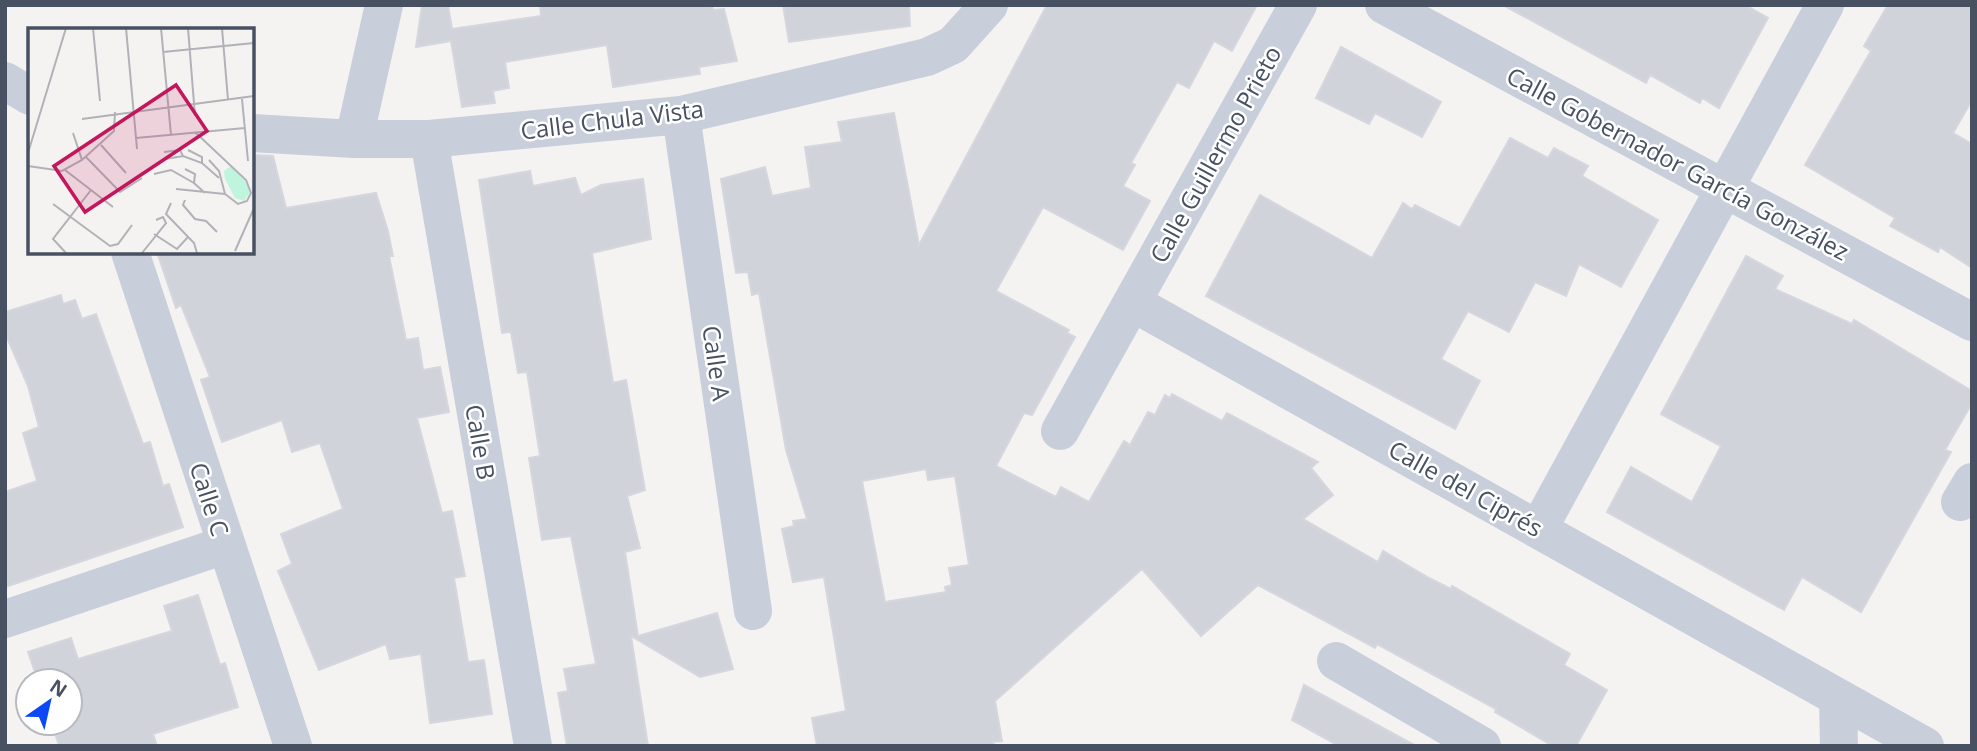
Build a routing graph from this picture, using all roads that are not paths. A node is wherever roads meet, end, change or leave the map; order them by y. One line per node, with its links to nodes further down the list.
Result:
1 (384, 5): 10 (street)
2 (989, 5): 8 (street, Calle Chula Vista)
3 (1298, 5): 14 (street, Calle Guillermo Prieto)
4 (1384, 5): 12 (street, Calle Gobernador García González)
5 (1825, 5): 12 (street)
6 (5, 81): 7 (street)
7 (28, 95)
8 (681, 115): 11 (street, Calle Chula Vista); 19 (street, Calle A)
9 (254, 133): 10 (street, Calle Chula Vista)
10 (354, 139): 11 (street, Calle Chula Vista)
11 (429, 139): 24 (street, Calle B)
12 (1725, 187): 15 (street, Calle Gobernador García González); 17 (street)
13 (131, 254): 18 (street, Calle C)
14 (1133, 303): 16 (street); 17 (street, Calle del Ciprés)
15 (1972, 322)
16 (1060, 430)
17 (1539, 528): 22 (street, Calle del Ciprés)
18 (225, 545): 20 (street); 23 (street, Calle C)
19 (753, 611)
20 (5, 619)
21 (1336, 661): 25 (street)
22 (1838, 698): 26 (street); 27 (street, Calle del Ciprés)
23 (293, 746)
24 (533, 746)
25 (1482, 746)
26 (1839, 746)
27 (1925, 746)

